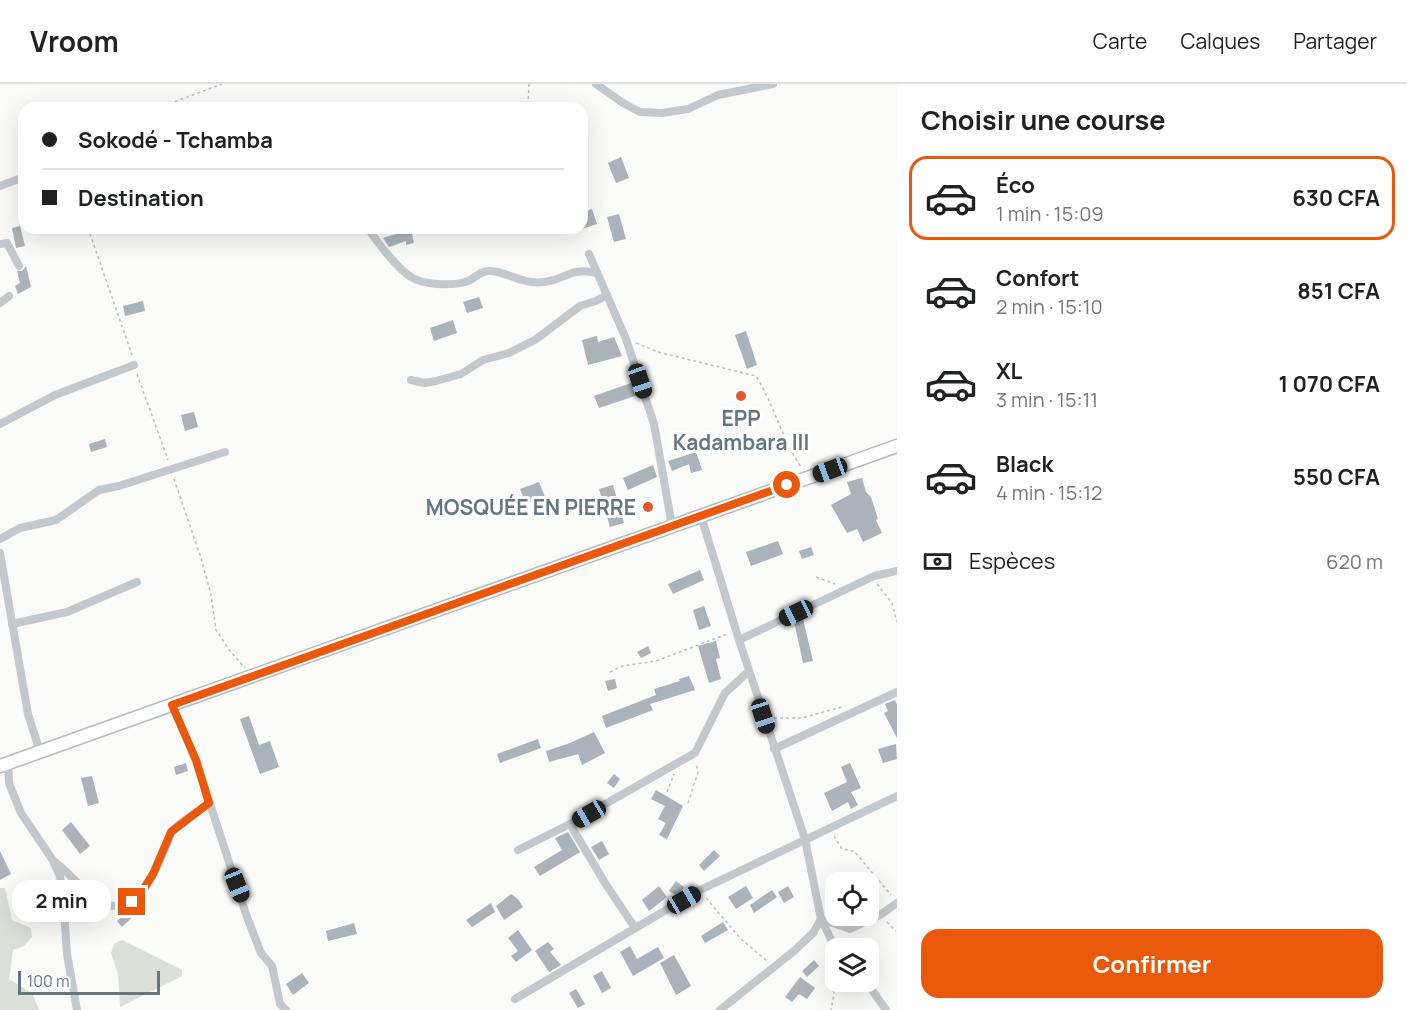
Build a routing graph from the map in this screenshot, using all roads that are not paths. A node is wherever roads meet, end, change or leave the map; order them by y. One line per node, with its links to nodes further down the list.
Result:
1 (596, 84): 2 (street)
2 (773, 84)
3 (18, 179): 4 (street)
4 (0, 186)
5 (372, 234): 9 (street)
6 (0, 243): 8 (street)
7 (589, 254): 9 (street)
8 (19, 266)
9 (597, 273): 10 (street)
10 (607, 295): 14 (street); 19 (street)
11 (9, 296): 12 (street)
12 (0, 303)
13 (134, 365): 15 (street)
14 (411, 380)
15 (0, 424)
16 (897, 446): 18 (main road)
17 (225, 452): 20 (street)
18 (701, 516): 19 (main road); 26 (street)
19 (672, 526): 29 (main road)
20 (0, 538)
21 (0, 554): 23 (street)
22 (897, 571): 26 (street)
23 (1, 572): 25 (street)
24 (137, 582): 25 (street)
25 (12, 624): 31 (street)
26 (739, 640): 27 (street)
27 (749, 671): 30 (street); 35 (street)
28 (897, 692): 30 (street)
29 (172, 705): 31 (main road); 34 (street)
30 (774, 748): 36 (street)
31 (40, 752): 32 (main road)
32 (4, 765): 38 (street)
33 (897, 796): 36 (street)
34 (209, 803): 38 (street); 46 (street)
35 (570, 824): 37 (street); 41 (street)
36 (805, 839): 40 (street); 41 (street)
37 (518, 850)
38 (52, 859): 45 (street)
39 (897, 903): 40 (street)
40 (821, 918): 42 (street); 47 (street)
41 (635, 928): 44 (street)
42 (830, 938)
43 (873, 992): 48 (street)
44 (515, 999)
45 (76, 1010)
46 (286, 1010)
47 (720, 1010)
48 (886, 1010)

